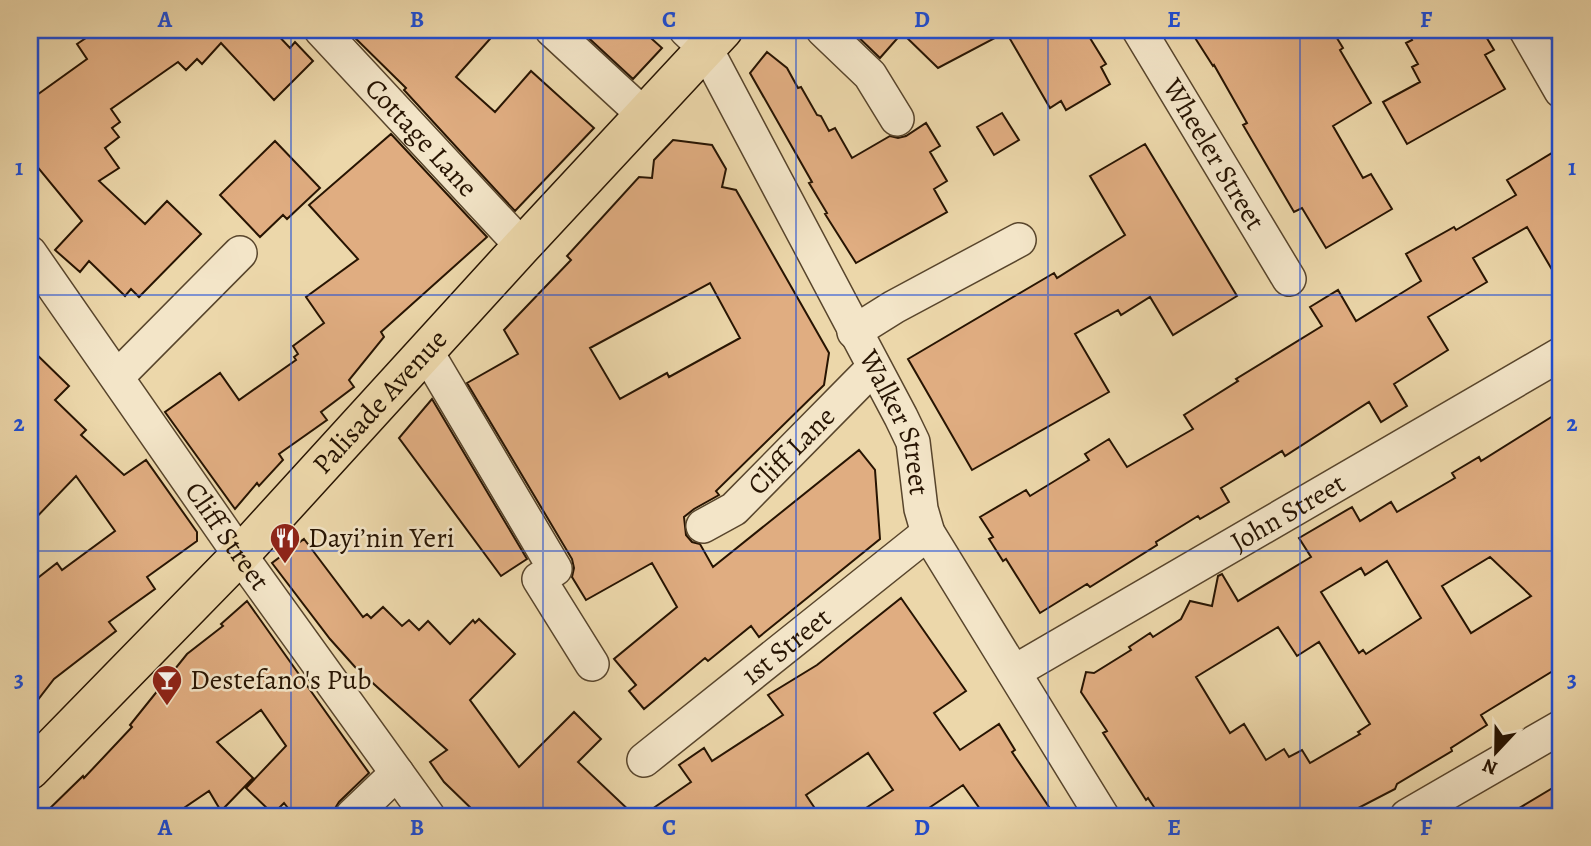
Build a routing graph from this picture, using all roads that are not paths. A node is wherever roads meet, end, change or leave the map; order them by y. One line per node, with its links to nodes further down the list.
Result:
1 (321, 30): 11 (street, Cottage Lane)
2 (552, 30): 8 (street)
3 (823, 30): 9 (street)
4 (1139, 30): 14 (street, Wheeler Street)
5 (1526, 30): 7 (street)
6 (705, 36): 8 (main road, Palisade Avenue); 15 (street, Walker Street)
7 (1561, 91)
8 (644, 116): 11 (main road, Palisade Avenue)
9 (897, 119)
10 (1019, 240): 15 (street)
11 (522, 246): 16 (main road, Palisade Avenue)
12 (30, 253): 19 (street, Cliff Street)
13 (240, 253): 19 (street)
14 (1289, 279)
15 (854, 332): 18 (street, Walker Street)
16 (426, 351): 22 (main road, Palisade Avenue); 23 (street)
17 (1561, 354): 24 (street, John Street)
18 (873, 368): 20 (street, Cliff Lane); 21 (street, Walker Street)
19 (117, 377): 22 (street, Cliff Street)
20 (703, 526)
21 (928, 533): 24 (street, Walker Street); 26 (street, 1st Street)
22 (240, 555): 27 (main road, Palisade Avenue); 28 (street, Cliff Street)
23 (592, 664)
24 (1014, 672): 31 (street, Walker Street)
25 (1561, 727): 32 (street)
26 (645, 760)
27 (30, 771)
28 (397, 773): 29 (street); 30 (street, Cliff Street)
29 (352, 816)
30 (428, 816)
31 (1102, 816)
32 (1407, 816)

